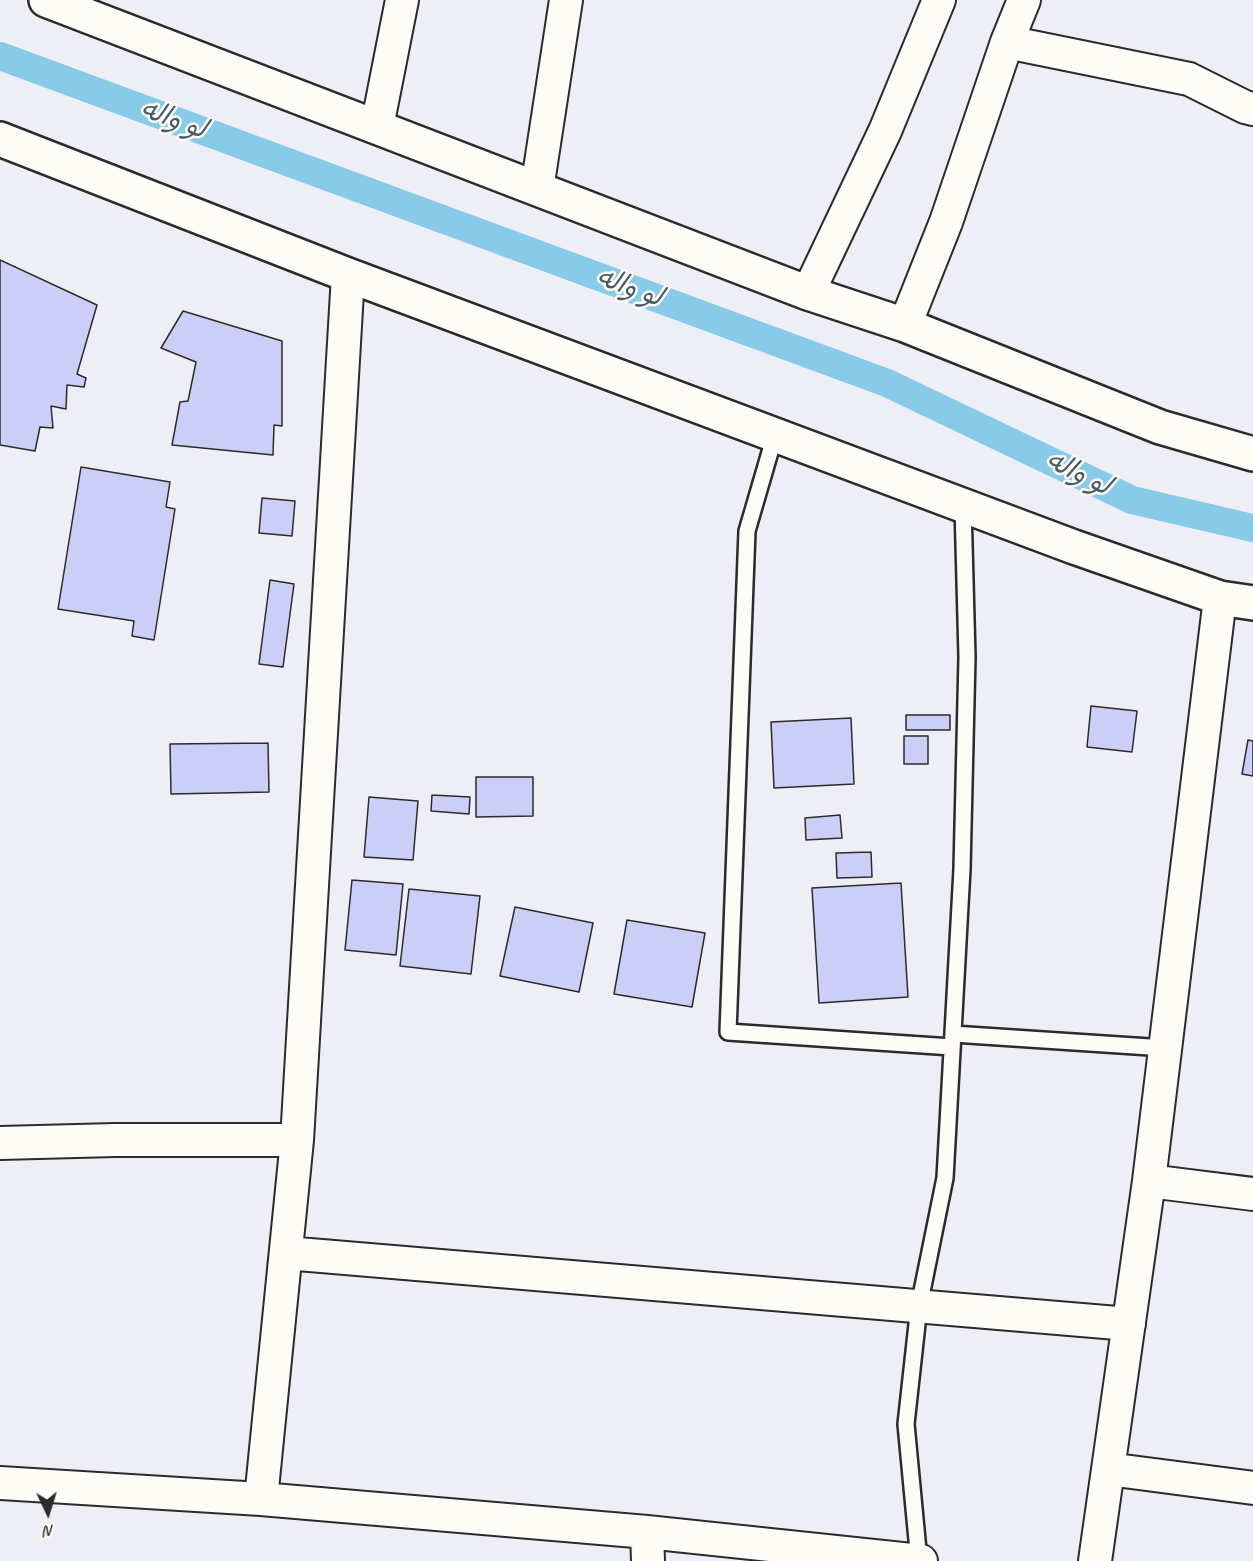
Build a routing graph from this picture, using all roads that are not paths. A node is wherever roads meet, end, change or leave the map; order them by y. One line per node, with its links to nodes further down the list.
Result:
1 (46, 0): 8 (street)
2 (402, 0): 8 (street)
3 (566, 0): 10 (street)
4 (939, 0): 12 (street)
5 (1024, 0): 6 (street)
6 (1008, 42): 7 (street); 13 (street)
7 (1253, 109)
8 (377, 127): 10 (street)
9 (0, 139): 11 (street)
10 (537, 189): 12 (street)
11 (348, 275): 14 (street); 21 (street)
12 (807, 293): 13 (street)
13 (905, 325): 15 (street)
14 (775, 435): 16 (street); 19 (lane)
15 (1253, 454)
16 (963, 506): 17 (street); 19 (lane)
17 (1220, 598): 18 (street); 20 (street)
18 (1253, 603)
19 (953, 1040): 20 (lane); 26 (lane)
20 (1165, 1048): 23 (street)
21 (297, 1140): 22 (street); 25 (street)
22 (0, 1143)
23 (1149, 1181): 24 (street); 27 (street)
24 (1253, 1194)
25 (286, 1253): 26 (street); 31 (street)
26 (919, 1306): 27 (street); 33 (lane)
27 (1129, 1324): 28 (street)
28 (1108, 1469): 30 (street); 34 (street)
29 (0, 1483): 31 (street)
30 (1253, 1488)
31 (261, 1499): 32 (street)
32 (648, 1547): 33 (street)
33 (920, 1561)
34 (1095, 1561)

